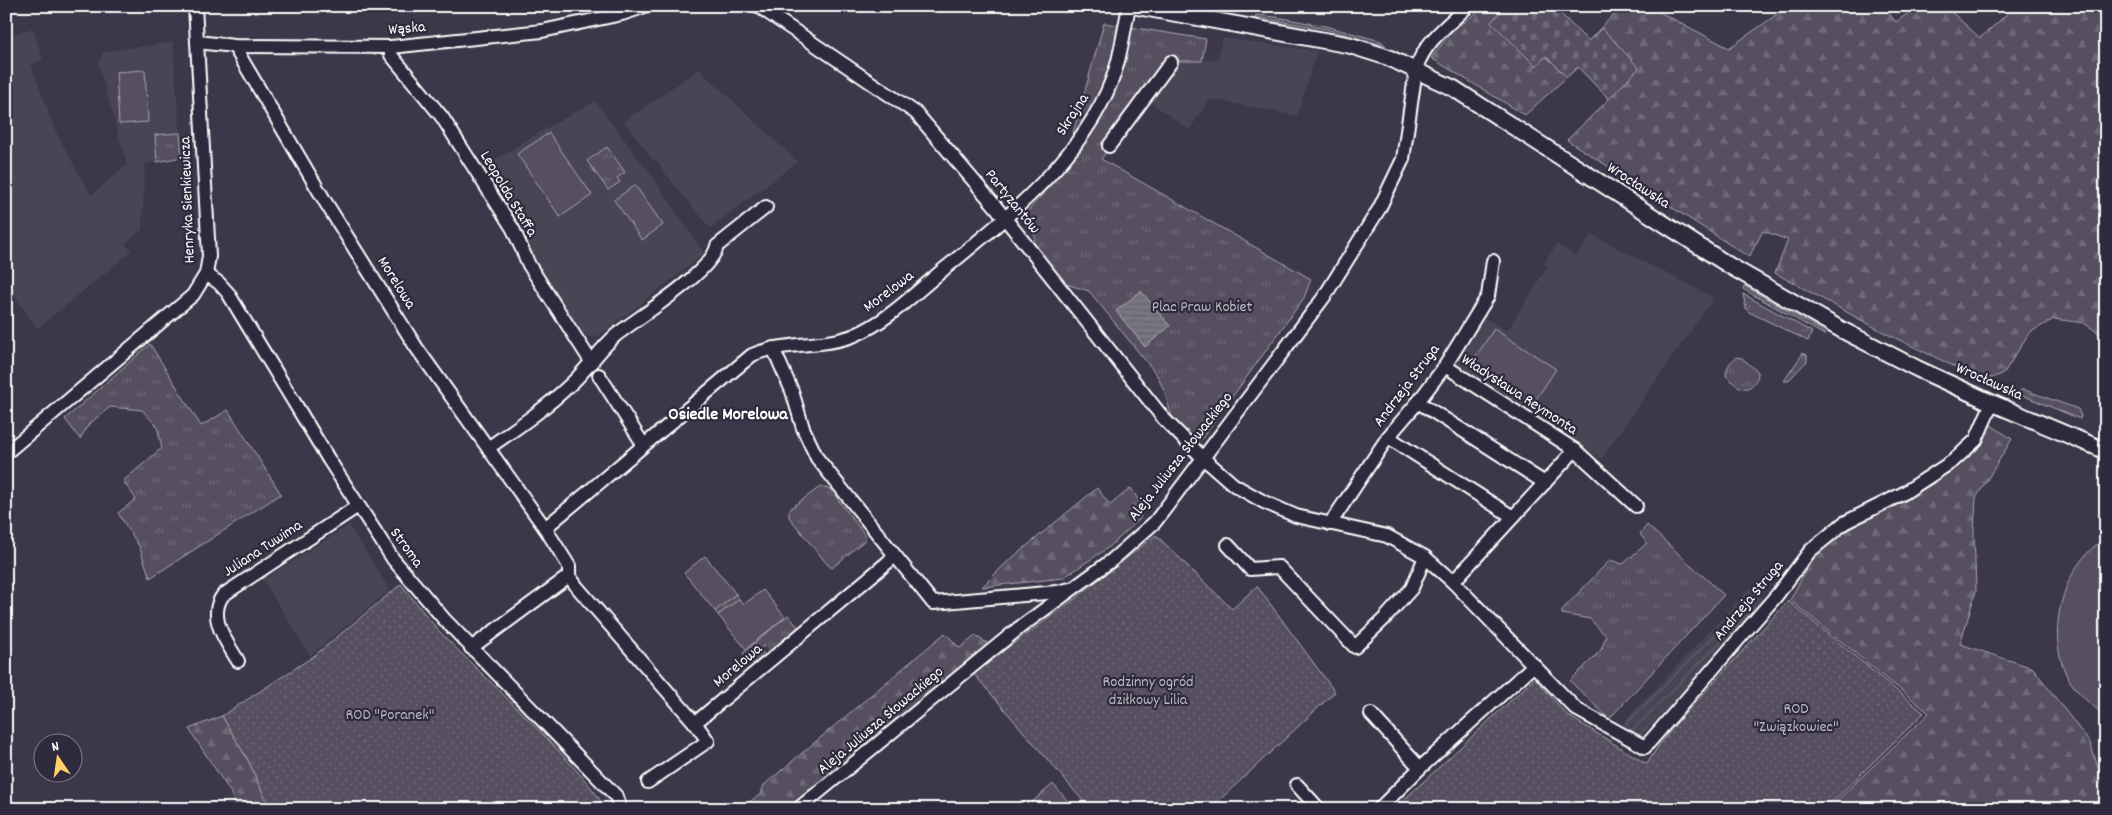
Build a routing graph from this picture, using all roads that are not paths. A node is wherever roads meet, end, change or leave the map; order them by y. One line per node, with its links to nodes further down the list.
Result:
1 (195, 6): 7 (street, Henryka Sienkiewicza)
2 (646, 6): 9 (street, Wąska)
3 (758, 6): 14 (street, Partyzantów)
4 (1129, 6): 14 (street, Skrajna)
5 (1135, 6): 11 (main road, Wrocławska)
6 (1468, 6): 11 (street, Aleja Juliusza Słowackiego)
7 (197, 42): 8 (street, Wąska); 16 (street, Henryka Sienkiewicza)
8 (234, 46): 9 (street, Wąska); 25 (street, Morelowa)
9 (391, 47): 18 (street, Leopolda Staffa)
10 (1172, 62): 12 (street)
11 (1416, 69): 22 (main road, Wrocławska); 29 (street, Aleja Juliusza Słowackiego)
12 (1109, 146)
13 (766, 207): 18 (street)
14 (1005, 220): 17 (street, Morelowa); 29 (street, Partyzantów)
15 (1493, 261): 19 (street, Andrzeja Struga)
16 (206, 274): 26 (street, Henryka Sienkiewicza); 31 (street, Stroma)
17 (773, 348): 24 (street, Morelowa); 37 (street)
18 (592, 363): 25 (street)
19 (1445, 366): 21 (street, Andrzeja Struga); 27 (street, Władysława Reymonta)
20 (599, 375): 24 (street)
21 (1418, 402): 23 (street, Andrzeja Struga); 30 (street)
22 (1992, 403): 28 (main road, Wrocławska); 44 (street, Andrzeja Struga)
23 (1388, 437): 33 (street); 34 (street, Andrzeja Struga)
24 (643, 444): 35 (street, Morelowa)
25 (488, 448): 35 (street, Morelowa)
26 (8, 449)
27 (1575, 450): 30 (street, Władysława Reymonta); 32 (street, Władysława Reymonta)
28 (2106, 451)
29 (1203, 458): 34 (street, Andrzeja Struga); 41 (street, Aleja Juliusza Słowackiego)
30 (1545, 483): 33 (street, Władysława Reymonta)
31 (358, 506): 42 (street, Stroma); 43 (street, Juliana Tuwima)
32 (1636, 506)
33 (1513, 517): 40 (street, Władysława Reymonta)
34 (1330, 524): 38 (street, Andrzeja Struga)
35 (545, 528): 39 (street, Morelowa)
36 (1228, 545): 38 (street)
37 (894, 557): 41 (street); 46 (street, Morelowa)
38 (1425, 557): 40 (street, Andrzeja Struga)
39 (569, 576): 42 (street); 46 (street, Morelowa)
40 (1453, 582): 44 (street, Andrzeja Struga)
41 (1075, 588): 51 (street, Aleja Juliusza Słowackiego)
42 (471, 648): 50 (street, Stroma)
43 (238, 661)
44 (1534, 666): 47 (street)
45 (1370, 714): 47 (street)
46 (695, 723): 48 (street, Morelowa)
47 (1420, 768): 53 (street)
48 (648, 782)
49 (1297, 785): 52 (street)
50 (620, 809)
51 (798, 809)
52 (1319, 809)
53 (1379, 809)

